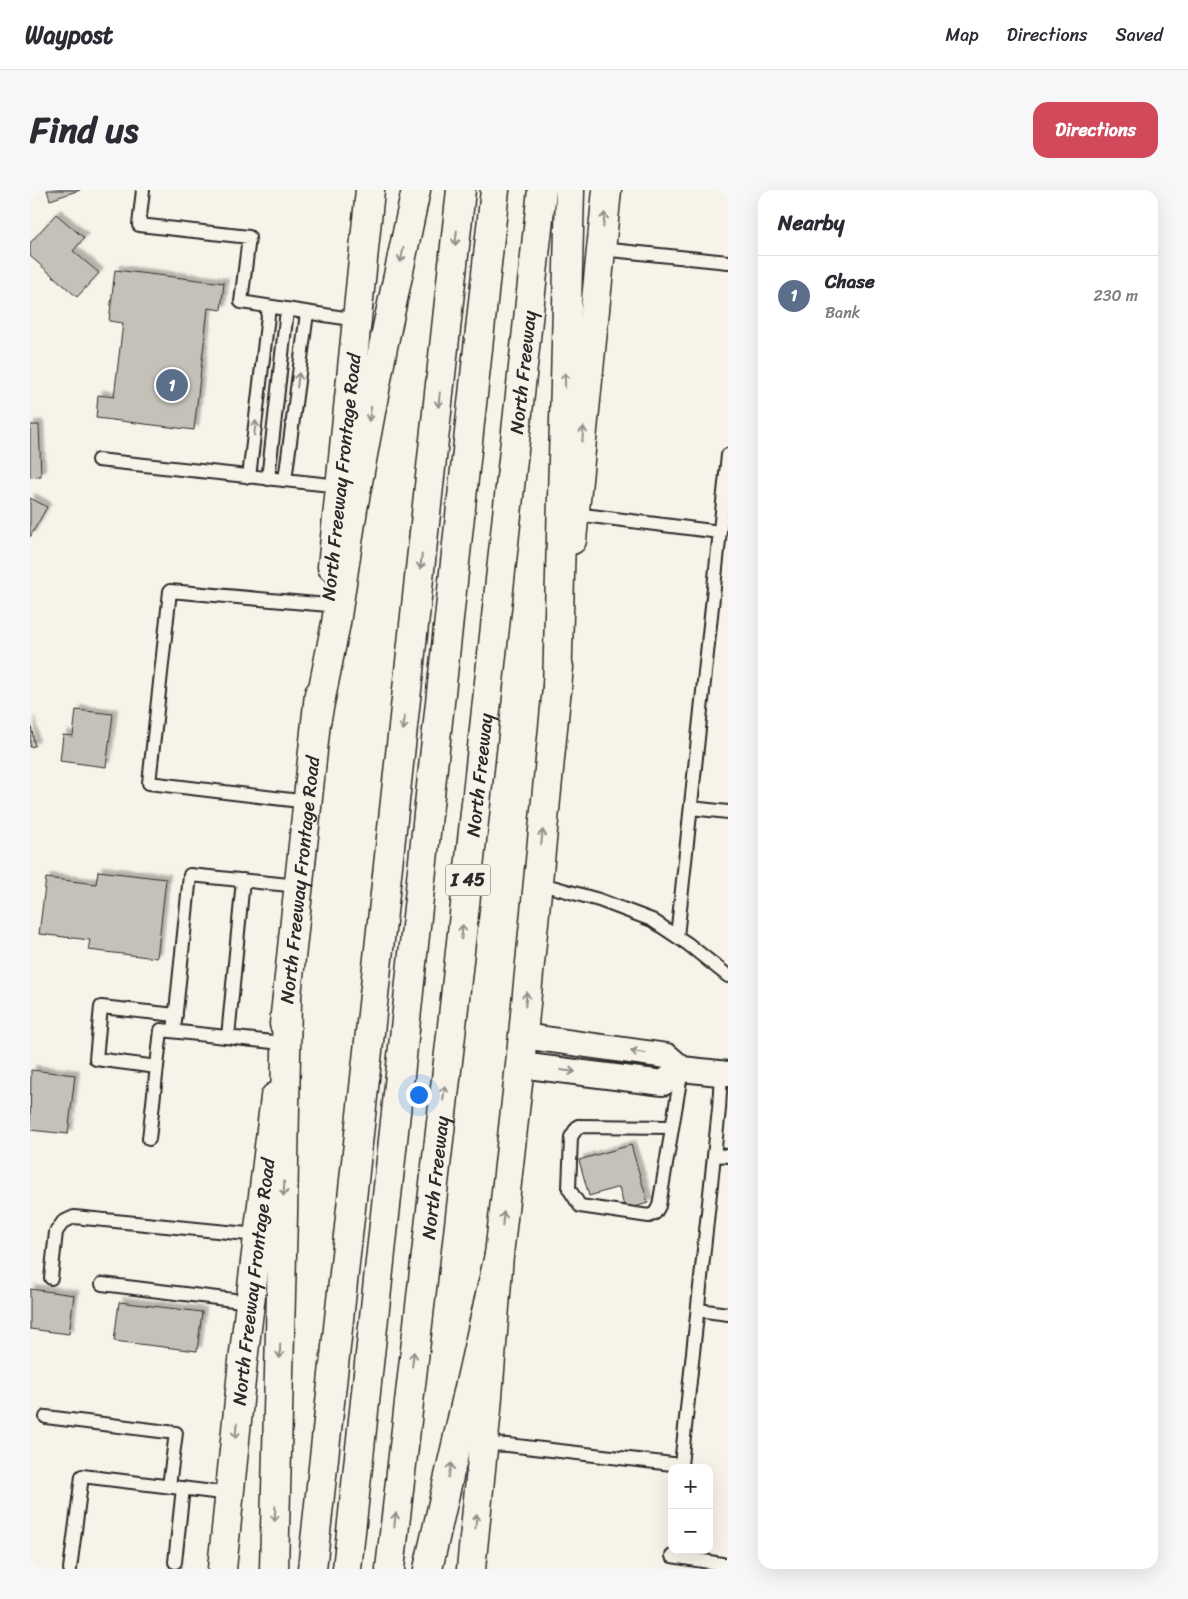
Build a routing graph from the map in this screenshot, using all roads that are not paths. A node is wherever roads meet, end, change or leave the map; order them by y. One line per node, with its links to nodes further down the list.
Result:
1 (143, 190): 11 (lane)
2 (370, 190): 14 (main road, North Freeway Frontage Road)
3 (416, 190): 26 (main road, one-way to 26)
4 (461, 190): 69 (main road, one-way to 69)
5 (495, 190): 70 (main road, I 45)
6 (542, 190): 71 (main road, North Freeway / I 45, one-way to 6)
7 (570, 190): 25 (main road, one-way to 7)
8 (607, 190): 9 (main road, one-way to 8)
9 (601, 249): 10 (lane); 21 (main road, one-way to 9)
10 (728, 262)
11 (269, 307): 12 (lane); 17 (lane, one-way to 11)
12 (288, 310): 13 (lane); 18 (lane)
13 (306, 313): 14 (lane); 19 (lane, one-way to 13)
14 (357, 320): 20 (main road, North Freeway Frontage Road)
15 (728, 455): 22 (lane)
16 (98, 460): 17 (lane)
17 (249, 477): 18 (lane)
18 (268, 479): 19 (lane)
19 (285, 480): 20 (lane)
20 (340, 486): 24 (main road, North Freeway Frontage Road)
21 (575, 514): 23 (lane); 25 (main road)
22 (725, 515): 23 (lane)
23 (720, 532): 28 (lane)
24 (328, 605): 26 (main road, North Freeway Frontage Road); 27 (lane)
25 (557, 691): 31 (main road, one-way to 25)
26 (317, 718): 27 (main road, North Freeway Frontage Road)
27 (308, 802): 32 (main road, North Freeway Frontage Road)
28 (691, 808): 29 (lane); 33 (lane)
29 (728, 812)
30 (243, 880): 32 (lane); 36 (lane); 39 (lane)
31 (538, 883): 33 (lane); 38 (main road, one-way to 31)
32 (299, 886): 35 (main road, North Freeway Frontage Road)
33 (677, 937): 34 (lane)
34 (728, 976)
35 (287, 1000): 40 (main road, North Freeway Frontage Road); 68 (main road, one-way to 68)
36 (176, 1015): 37 (lane); 42 (lane)
37 (174, 1031): 39 (lane); 42 (lane)
38 (523, 1036): 41 (main road); 43 (street, one-way to 38)
39 (228, 1037): 40 (lane)
40 (282, 1043): 49 (main road, North Freeway Frontage Road)
41 (520, 1065): 43 (street, one-way to 43); 50 (main road, one-way to 41)
42 (157, 1066): 46 (lane)
43 (682, 1069): 44 (street); 45 (lane)
44 (725, 1073): 47 (lane)
45 (672, 1126): 45 (lane)
46 (149, 1139)
47 (714, 1155): 48 (lane); 54 (lane)
48 (728, 1156)
49 (258, 1235): 51 (lane); 53 (main road, North Freeway Frontage Road)
50 (499, 1255): 57 (main road); 72 (main road, one-way to 50)
51 (51, 1278)
52 (102, 1284): 53 (lane)
53 (250, 1302): 62 (main road, North Freeway Frontage Road, one-way to 62)
54 (698, 1310): 55 (lane); 58 (lane)
55 (728, 1314)
56 (46, 1417): 60 (lane)
57 (484, 1444): 59 (lane); 73 (main road, one-way to 57)
58 (681, 1464)
59 (668, 1465)
60 (169, 1486): 61 (lane); 66 (lane)
61 (184, 1488): 62 (lane); 64 (lane)
62 (230, 1494): 67 (main road, North Freeway Frontage Road)
63 (672, 1559): 65 (lane)
64 (175, 1562)
65 (728, 1565)
66 (70, 1569)
67 (222, 1569)
68 (274, 1569)
69 (312, 1569)
70 (347, 1569)
71 (390, 1569)
72 (428, 1569)
73 (471, 1569)

